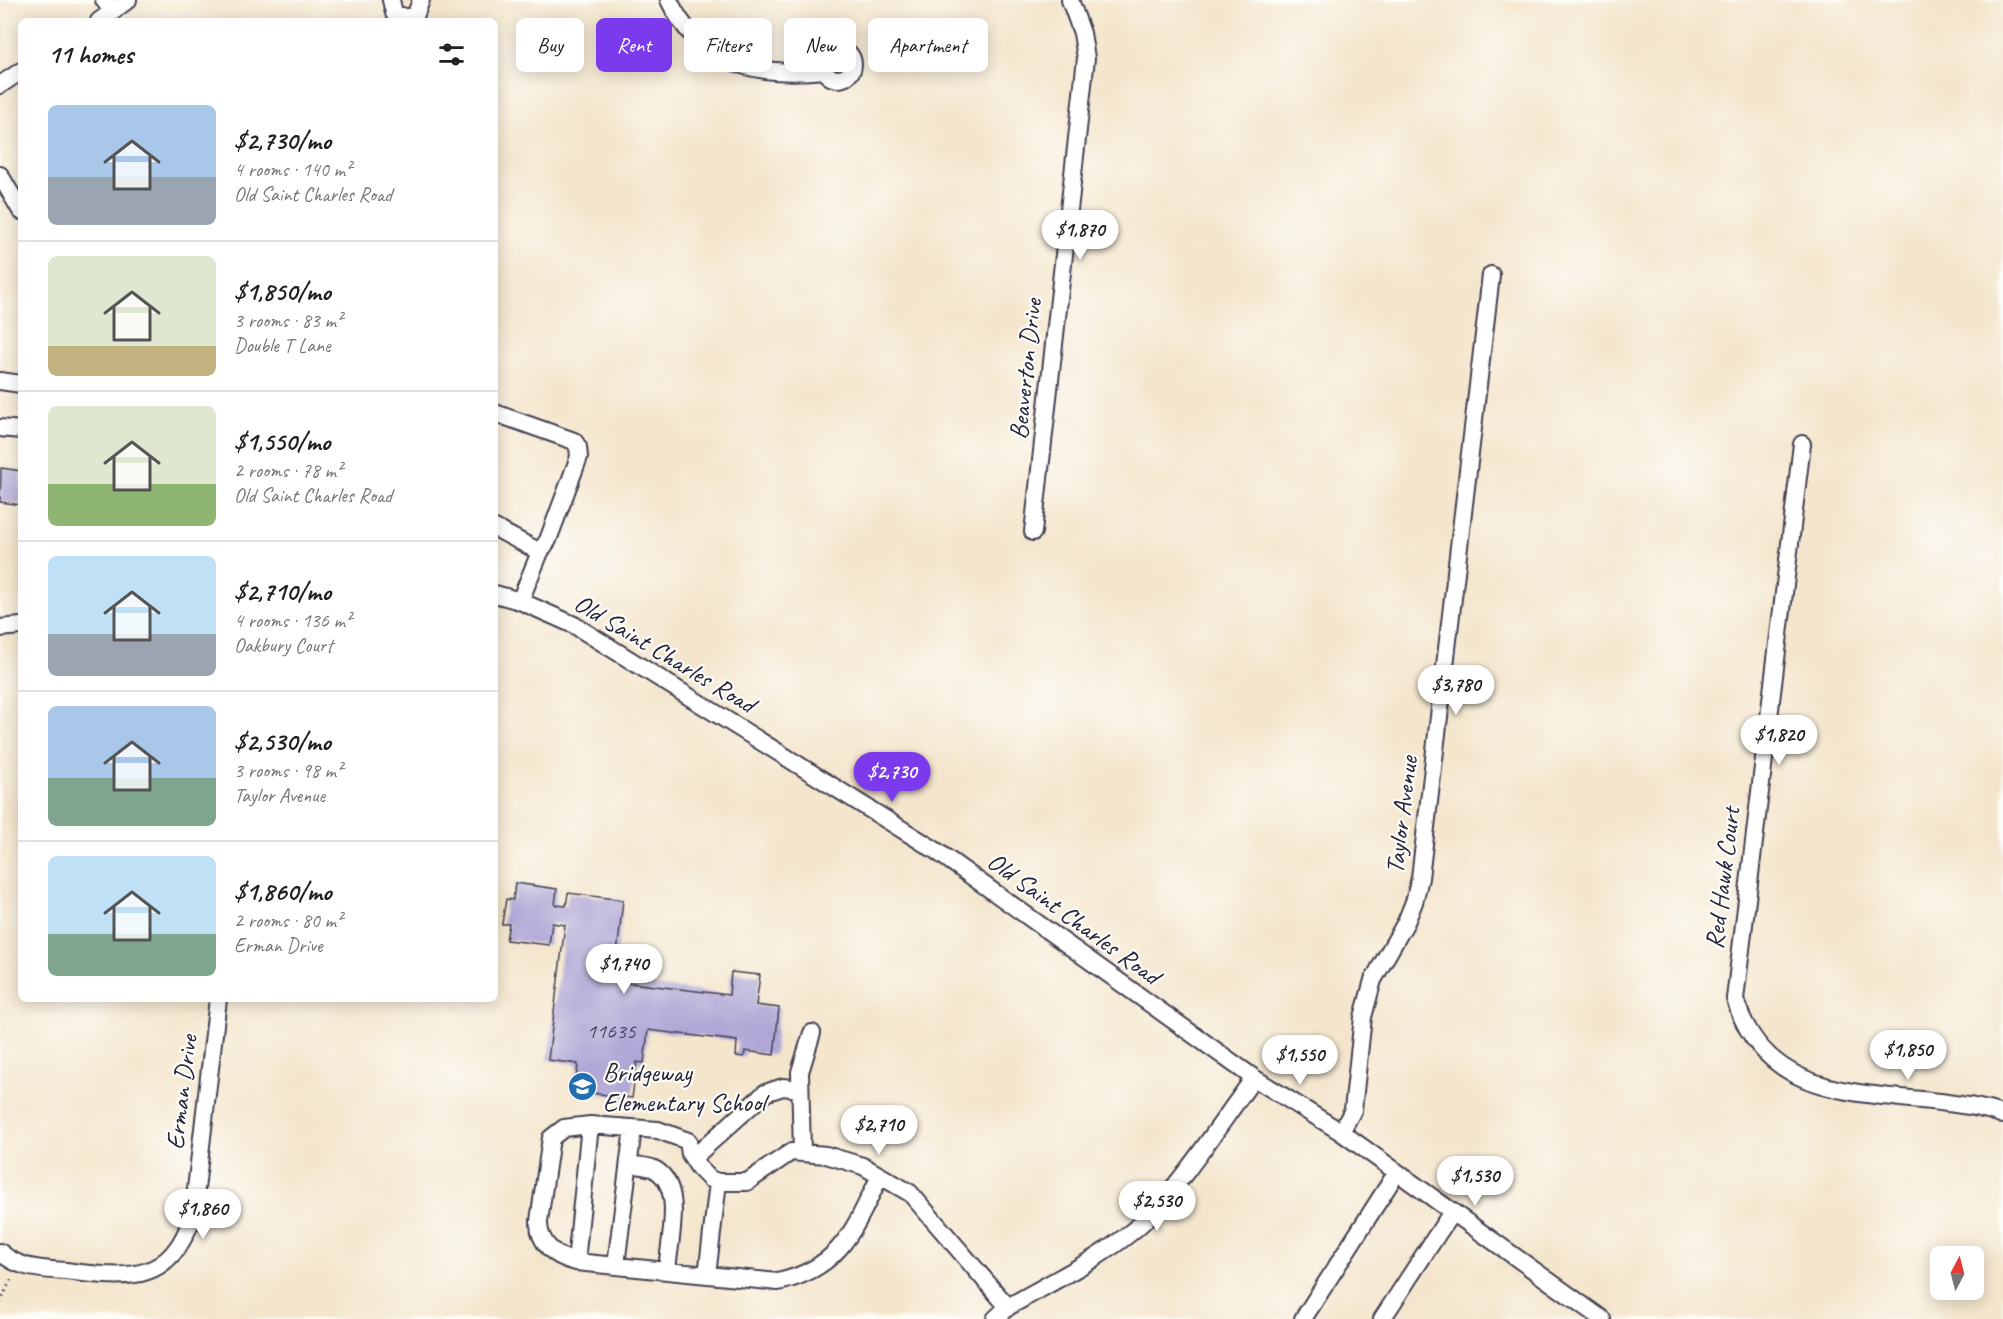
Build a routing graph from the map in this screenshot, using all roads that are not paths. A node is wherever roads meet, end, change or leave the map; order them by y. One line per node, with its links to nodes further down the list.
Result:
1 (128, 0): 6 (street)
2 (391, 0): 3 (street)
3 (421, 0)
4 (669, 0): 7 (street)
5 (1070, 0): 20 (street, Beaverton Drive)
6 (106, 11)
7 (784, 72)
8 (18, 73): 9 (street)
9 (0, 85)
10 (0, 175): 11 (street)
11 (18, 207)
12 (1491, 275): 33 (street, Taylor Avenue)
13 (0, 381): 14 (street)
14 (18, 384)
15 (498, 414): 21 (street)
16 (0, 428): 17 (street)
17 (18, 430)
18 (1802, 444): 30 (street, Red Hawk Court)
19 (498, 530): 21 (street)
20 (1033, 532)
21 (540, 552): 23 (street)
22 (498, 595): 23 (street, Old Saint Charles Road)
23 (520, 601): 28 (street, Old Saint Charles Road)
24 (18, 626): 25 (street)
25 (0, 628)
26 (218, 1002): 41 (street, Erman Drive)
27 (813, 1033): 29 (street)
28 (1254, 1078): 33 (street, Old Saint Charles Road); 46 (street)
29 (800, 1089): 34 (street); 35 (street)
30 (2003, 1115)
31 (590, 1125): 32 (street); 42 (street); 42 (street)
32 (633, 1128): 35 (street); 36 (street)
33 (1341, 1132): 37 (street, Old Saint Charles Road)
34 (802, 1153): 38 (street); 39 (street)
35 (693, 1158): 39 (street)
36 (629, 1164): 43 (street); 44 (street)
37 (1397, 1172): 40 (street, Old Saint Charles Road); 48 (street)
38 (880, 1176): 45 (street); 46 (street)
39 (718, 1182): 45 (street)
40 (1452, 1212): 49 (street); 50 (street, Old Saint Charles Road)
41 (0, 1252)
42 (576, 1262): 43 (street)
43 (616, 1265): 44 (street)
44 (667, 1270): 45 (street)
45 (706, 1275)
46 (1008, 1307): 47 (street)
47 (995, 1319)
48 (1303, 1319)
49 (1382, 1319)
50 (1602, 1319)

